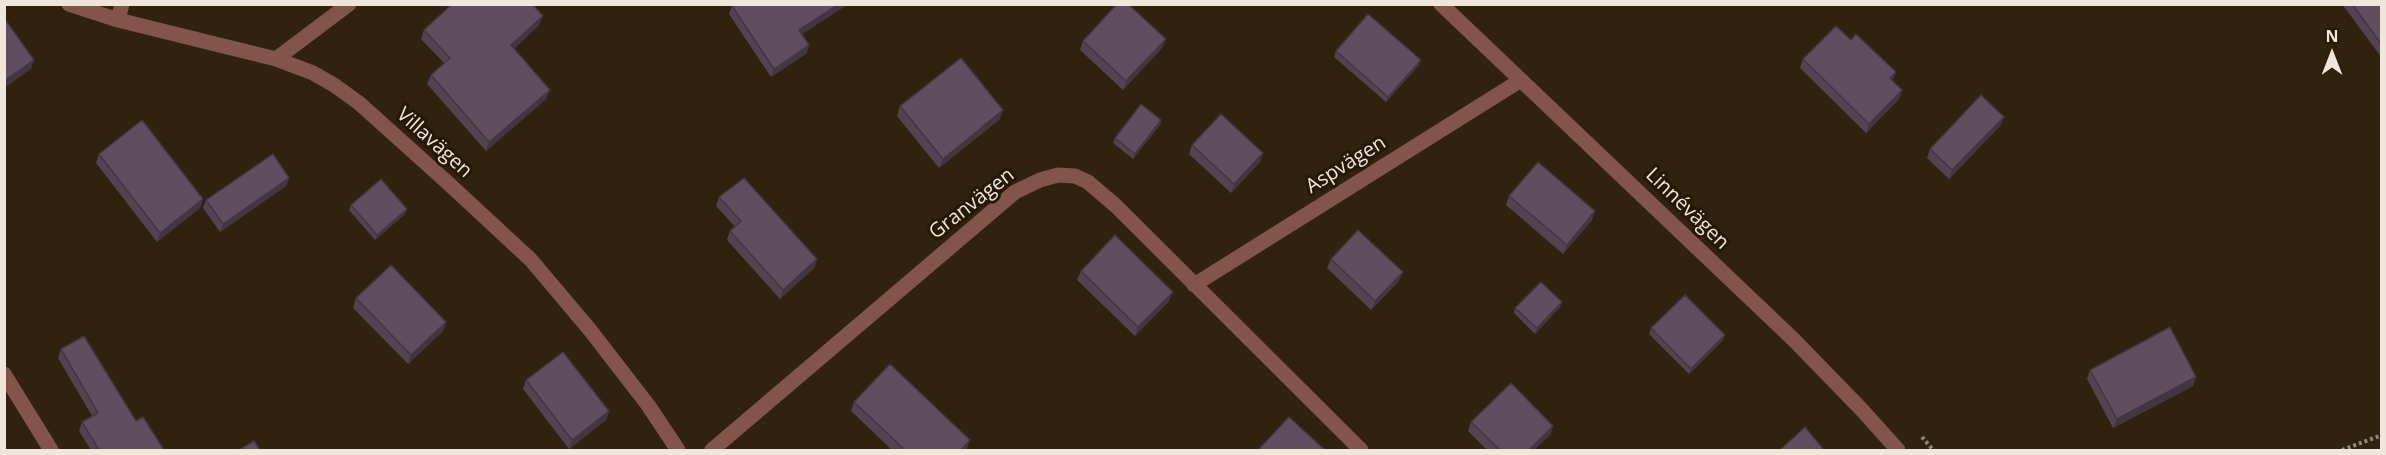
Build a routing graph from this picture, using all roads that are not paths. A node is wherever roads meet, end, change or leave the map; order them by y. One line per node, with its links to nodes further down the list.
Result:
1 (69, 4): 4 (street, Villavägen)
2 (349, 4): 5 (street)
3 (1441, 4): 6 (street, Linnévägen)
4 (120, 12): 5 (street, Villavägen)
5 (276, 59): 10 (street, Villavägen)
6 (1521, 80): 7 (street, Aspvägen); 13 (street, Linnévägen)
7 (1194, 285): 11 (street, Granvägen); 12 (street, Granvägen)
8 (4, 374): 9 (street)
9 (51, 450)
10 (678, 450)
11 (712, 450)
12 (1361, 450)
13 (1898, 450)

